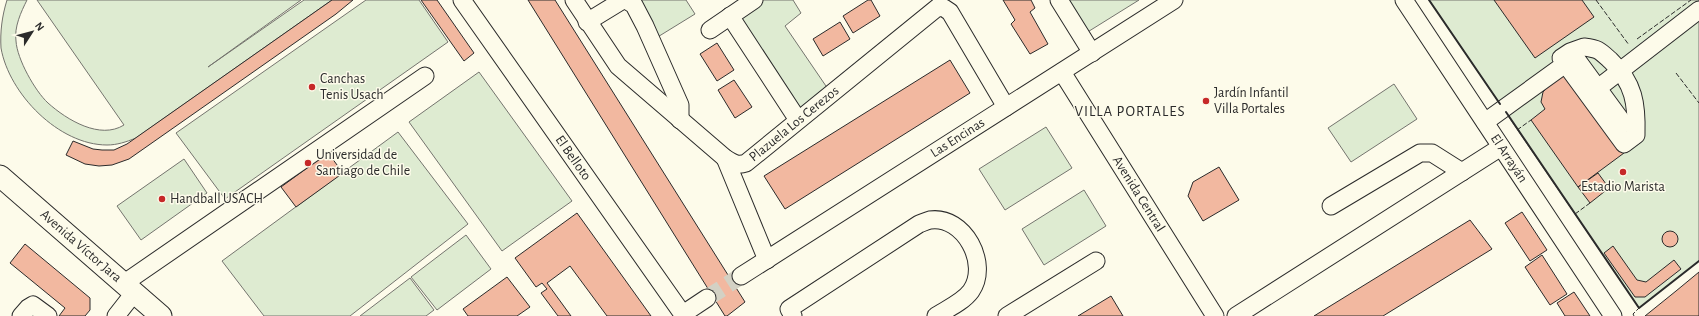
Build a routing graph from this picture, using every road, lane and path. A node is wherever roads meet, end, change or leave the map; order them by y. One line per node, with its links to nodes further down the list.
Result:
1 (462, 0): 35 (street, El Belloto)
2 (574, 0): 12 (street, Plazuela Los Cerezos)
3 (623, 0): 12 (street)
4 (626, 0): 21 (street)
5 (754, 0): 11 (street)
6 (1059, 0): 14 (street)
7 (1174, 0): 9 (street, Las Encinas)
8 (1404, 0): 23 (street, El Arrayán)
9 (1155, 5): 14 (street, Las Encinas)
10 (1699, 10): 16 (street)
11 (730, 16): 13 (street); 22 (street)
12 (588, 22): 21 (street, Plazuela Los Cerezos)
13 (710, 30)
14 (1092, 53): 17 (street, Las Encinas)
15 (1565, 64): 16 (street); 19 (street); 23 (street); 24 (street)
16 (1620, 71): 19 (street); 24 (street)
17 (1062, 72): 20 (street, Las Encinas); 43 (street, Avenida Central)
18 (425, 76): 33 (street)
19 (1598, 88): 24 (street)
20 (1006, 107): 22 (street, Plazuela Los Cerezos); 30 (street, Las Encinas)
21 (680, 120): 26 (street, Plazuela Los Cerezos)
22 (798, 120): 26 (street, Plazuela Los Cerezos)
23 (1485, 122): 25 (street, El Arrayán)
24 (1633, 137)
25 (1501, 147): 27 (street); 45 (street, El Arrayán)
26 (725, 158): 30 (street)
27 (1462, 172): 29 (street); 44 (street)
28 (0, 176): 33 (main road, Avenida Víctor Jara)
29 (1331, 206)
30 (767, 260): 32 (street, Las Encinas)
31 (1096, 261): 42 (street)
32 (741, 276)
33 (129, 288): 38 (street); 39 (main road, Avenida Víctor Jara)
34 (707, 298): 35 (street)
35 (684, 315)
36 (21, 316): 37 (street)
37 (48, 316)
38 (116, 316)
39 (161, 316)
40 (793, 316): 41 (street)
41 (936, 316)
42 (1007, 316)
43 (1215, 316)
44 (1236, 316)
45 (1613, 316)

